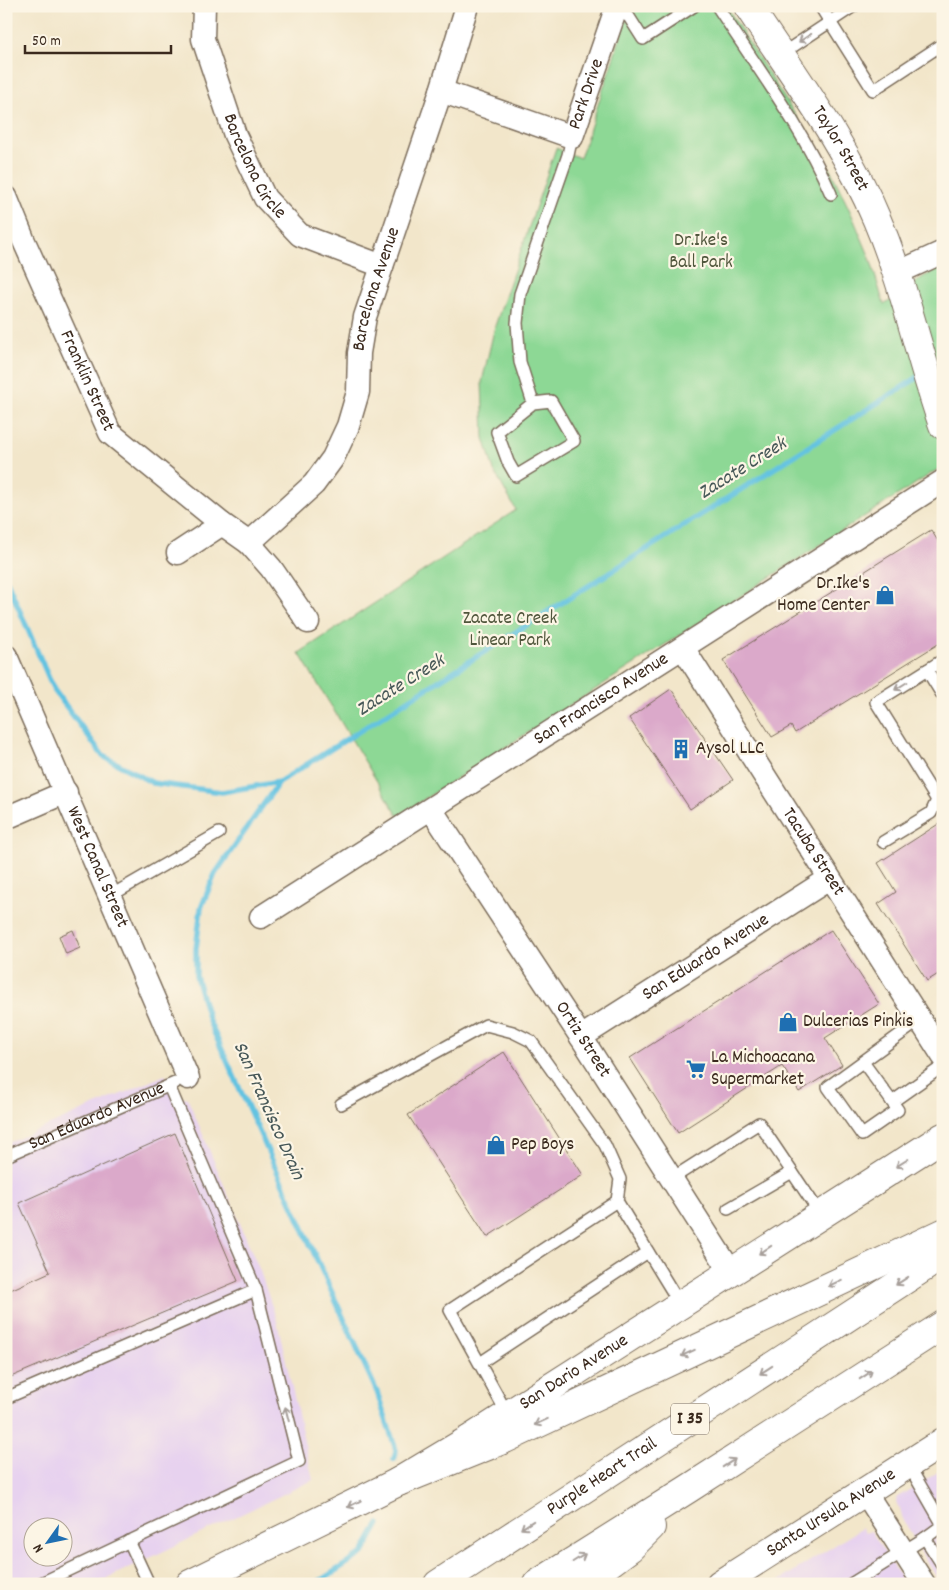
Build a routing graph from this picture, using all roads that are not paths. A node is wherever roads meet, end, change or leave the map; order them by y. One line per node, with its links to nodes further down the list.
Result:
1 (204, 6): 17 (street, Barcelona Circle)
2 (467, 6): 12 (street, Barcelona Avenue)
3 (694, 6): 8 (lane)
4 (717, 6): 14 (lane)
5 (748, 6): 11 (main road, Taylor Street)
6 (820, 6): 9 (lane)
7 (854, 6): 9 (lane)
8 (616, 8): 13 (street, Park Drive)
9 (830, 22): 10 (lane); 11 (lane, one-way to 11)
10 (943, 44)
11 (780, 55): 18 (main road, Taylor Street)
12 (441, 91): 13 (street, Park Drive); 17 (street, Barcelona Avenue)
13 (572, 137): 19 (lane)
14 (831, 194)
15 (6, 197): 22 (street, Franklin Street)
16 (943, 252): 18 (street)
17 (382, 266): 23 (street, Barcelona Avenue)
18 (897, 273): 20 (main road, Taylor Street)
19 (534, 403): 19 (lane)
20 (943, 425)
21 (943, 481): 26 (street, San Francisco Avenue)
22 (222, 524): 23 (street, Franklin Street); 24 (street)
23 (249, 543): 25 (street, Franklin Street)
24 (178, 553)
25 (308, 622)
26 (683, 648): 33 (street, San Francisco Avenue); 37 (street, Tacuba Street)
27 (6, 656): 31 (street, West Canal Street)
28 (943, 660): 29 (lane)
29 (927, 670): 30 (lane); 32 (lane, one-way to 32)
30 (943, 696)
31 (66, 792): 34 (street); 38 (street, West Canal Street)
32 (940, 798): 36 (lane)
33 (431, 809): 39 (street, San Francisco Avenue); 41 (street, Ortiz Street)
34 (6, 818)
35 (219, 833): 38 (lane)
36 (884, 842)
37 (830, 879): 40 (street, Tacuba Street); 41 (street, San Eduardo Avenue)
38 (110, 896): 45 (street, West Canal Street)
39 (261, 918)
40 (920, 1020): 42 (street, Tacuba Street); 43 (lane)
41 (581, 1038): 51 (street, Ortiz Street)
42 (943, 1056)
43 (864, 1062): 46 (lane); 46 (lane)
44 (943, 1066): 46 (lane)
45 (179, 1082): 49 (lane, San Eduardo Avenue); 59 (lane)
46 (892, 1102)
47 (341, 1104): 52 (lane)
48 (943, 1137): 54 (main road, San Dario Avenue, one-way to 54)
49 (6, 1156)
50 (792, 1172): 51 (lane); 53 (lane); 54 (lane)
51 (671, 1179): 58 (street, Ortiz Street)
52 (617, 1201): 56 (lane); 62 (lane)
53 (728, 1209)
54 (820, 1215): 58 (main road, San Dario Avenue, one-way to 58)
55 (943, 1233): 67 (main road, one-way to 67)
56 (648, 1252): 60 (lane); 62 (lane)
57 (943, 1254): 79 (main road, Purple Heart Trail / I 35, one-way to 79)
58 (731, 1272): 60 (main road, San Dario Avenue)
59 (256, 1290): 63 (lane); 72 (lane, one-way to 59)
60 (680, 1304): 64 (main road, San Dario Avenue)
61 (943, 1325): 68 (main road, one-way to 61)
62 (480, 1363): 64 (lane)
63 (6, 1398)
64 (508, 1415): 67 (main road, San Dario Avenue)
65 (943, 1442): 66 (main road, Santa Ursula Avenue)
66 (908, 1464): 69 (main road, Santa Ursula Avenue); 70 (lane)
67 (398, 1482): 78 (main road, San Dario Avenue, one-way to 78)
68 (688, 1490): 80 (main road, one-way to 68); 81 (main road)
69 (865, 1492): 73 (street); 75 (main road, Santa Ursula Avenue)
70 (943, 1525): 71 (lane)
71 (925, 1538): 73 (lane); 74 (lane)
72 (129, 1541): 76 (lane); 77 (lane)
73 (903, 1552): 82 (lane); 83 (street)
74 (943, 1566)
75 (735, 1580)
76 (39, 1584)
77 (149, 1584)
78 (190, 1584)
79 (438, 1584)
80 (537, 1584)
81 (580, 1584)
82 (850, 1584)
83 (924, 1584)

